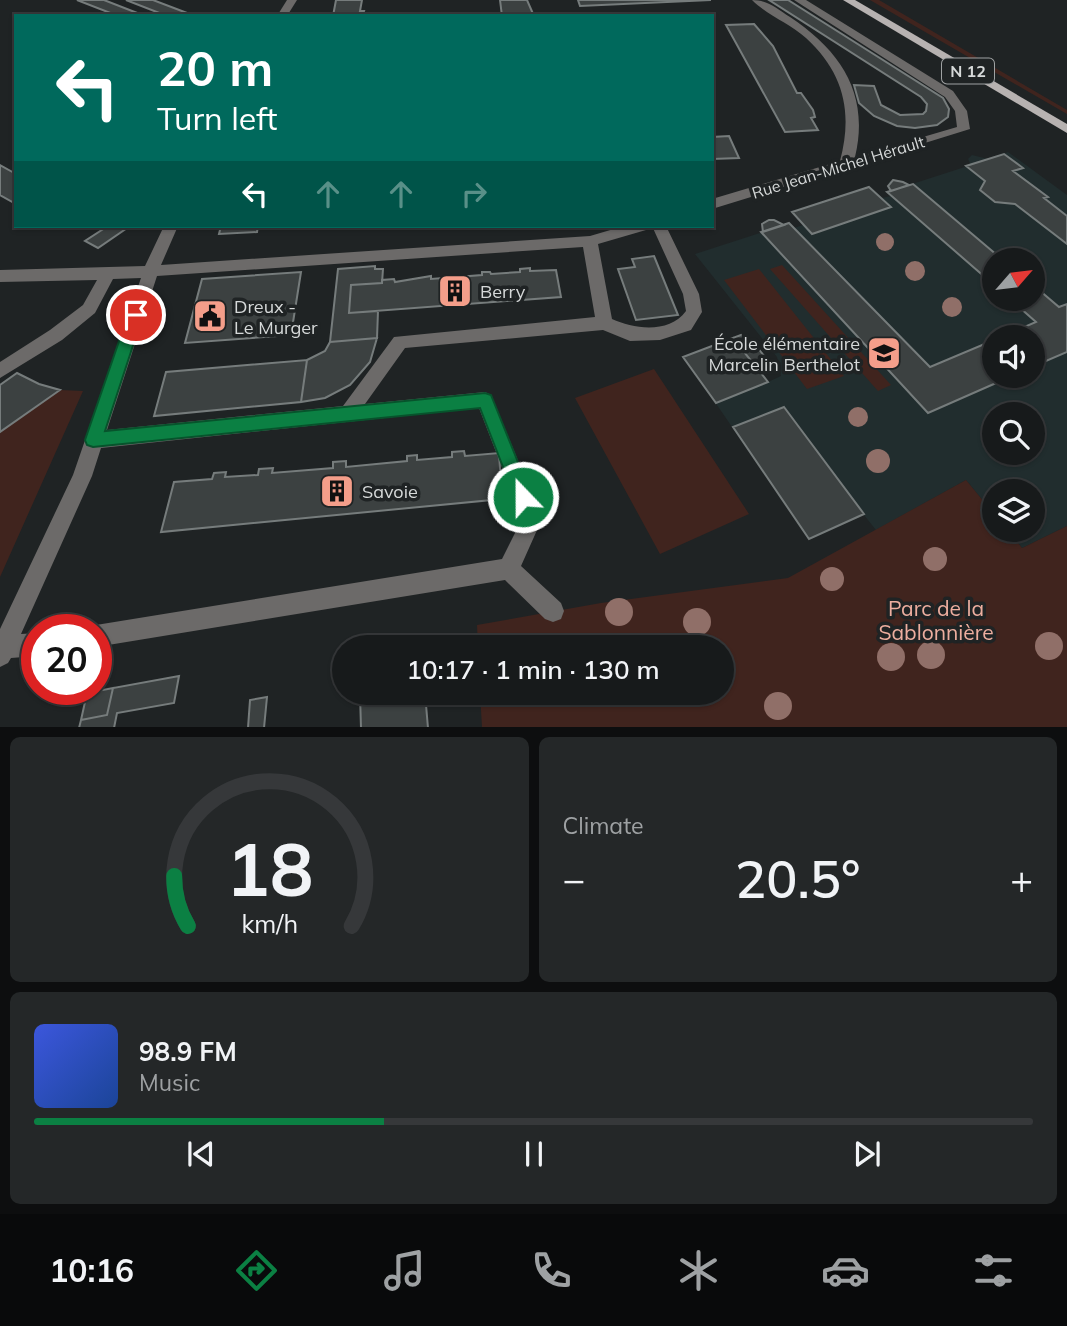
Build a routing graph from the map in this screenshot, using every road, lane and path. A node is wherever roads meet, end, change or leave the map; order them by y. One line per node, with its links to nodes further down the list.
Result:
1 (757, 0): 5 (street)
2 (799, 0): 5 (street, Rue Jean-Michel Hérault)
3 (848, 0): 4 (main road, N 12)
4 (1067, 129)
5 (845, 165): 6 (street, Rue Jean-Michel Hérault)
6 (714, 203)
7 (170, 228): 11 (street)
8 (634, 228): 10 (street)
9 (661, 228): 14 (street)
10 (590, 241): 11 (street); 14 (street)
11 (151, 270): 12 (street); 17 (street)
12 (108, 274): 13 (street); 15 (street)
13 (0, 275)
14 (604, 323): 16 (street)
15 (0, 372)
16 (348, 414): 17 (street); 18 (street)
17 (93, 440): 22 (street)
18 (509, 569): 19 (street); 20 (street)
19 (553, 611)
20 (112, 633)
21 (21, 647): 22 (street)
22 (2, 651)

